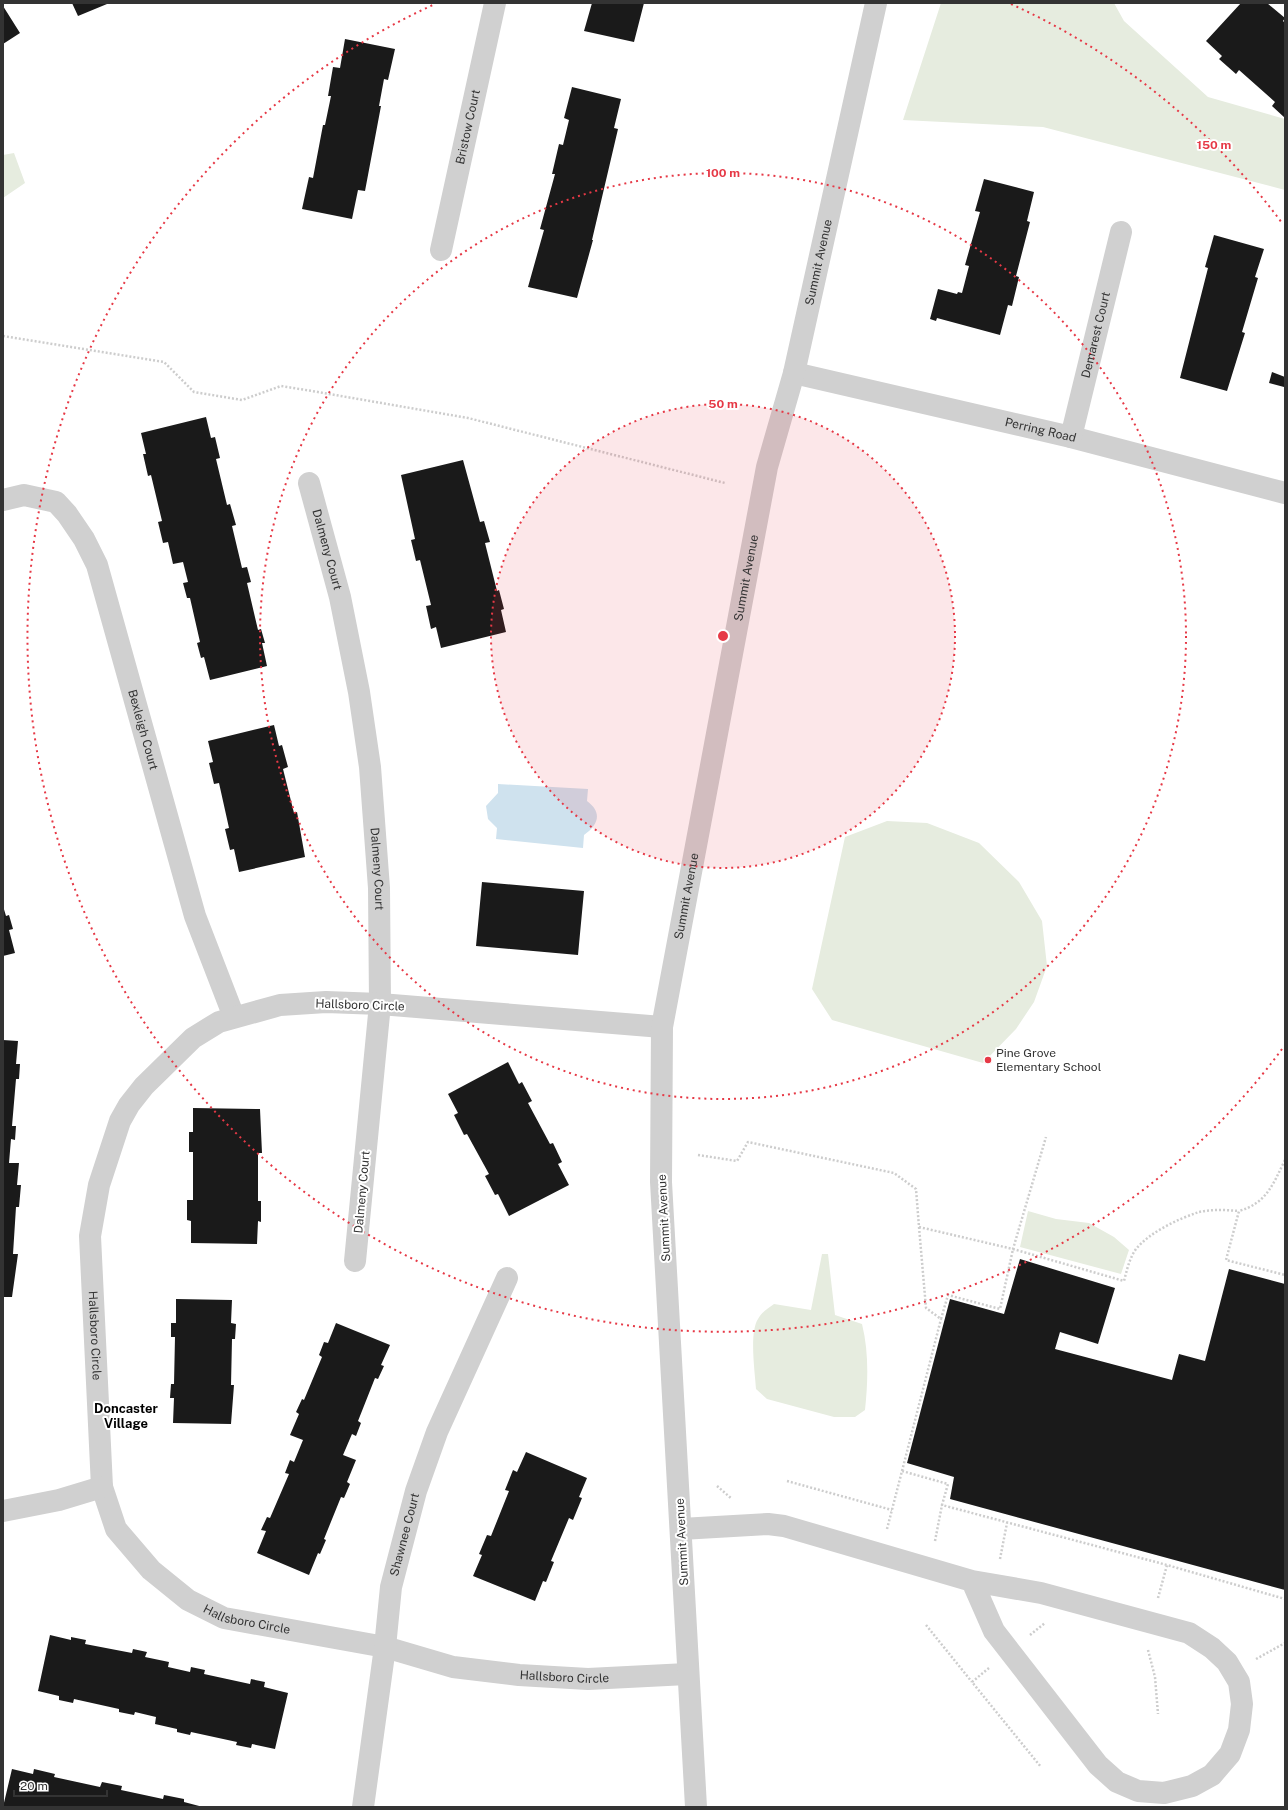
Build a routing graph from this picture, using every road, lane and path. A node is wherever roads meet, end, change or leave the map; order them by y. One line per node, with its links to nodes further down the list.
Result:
1 (496, 3): 4 (street, Bristow Court)
2 (876, 3): 6 (street, Summit Avenue)
3 (1121, 232): 7 (street, Demarest Court)
4 (441, 250)
5 (3, 336): 9 (path)
6 (794, 373): 7 (street, Perring Road); 14 (street, Summit Avenue)
7 (1071, 437): 10 (street, Perring Road)
8 (309, 483): 12 (street, Dalmeny Court)
9 (725, 483)
10 (1285, 493)
11 (3, 500): 13 (street, Bexleigh Court)
12 (380, 1004): 13 (street, Hallsboro Circle); 14 (street, Hallsboro Circle); 21 (street, Dalmeny Court)
13 (234, 1017): 27 (street, Hallsboro Circle)
14 (662, 1027): 32 (street, Summit Avenue)
15 (1046, 1137): 20 (path)
16 (698, 1155): 19 (path)
17 (1285, 1160): 18 (path)
18 (1239, 1211): 20 (path); 22 (path)
19 (919, 1228): 20 (path); 24 (path)
20 (1013, 1249): 24 (path)
21 (355, 1261)
22 (1285, 1275)
23 (508, 1278): 42 (street, Shawnee Court)
24 (941, 1319): 25 (path)
25 (902, 1471): 28 (path); 29 (path)
26 (788, 1481): 29 (path)
27 (102, 1487): 30 (street); 42 (street, Hallsboro Circle)
28 (942, 1505): 31 (path); 34 (path)
29 (892, 1510): 33 (path)
30 (3, 1511)
31 (1007, 1522): 35 (path); 36 (path)
32 (681, 1529): 37 (street); 44 (street, Summit Avenue)
33 (893, 1532)
34 (928, 1542)
35 (993, 1559)
36 (1167, 1565): 38 (path); 39 (path)
37 (972, 1581): 39 (street); 39 (street)
38 (1285, 1599)
39 (1153, 1623): 46 (path)
40 (926, 1625): 45 (path)
41 (1285, 1643): 43 (path)
42 (385, 1648): 44 (street, Hallsboro Circle); 47 (street, Shawnee Court)
43 (1252, 1661)
44 (687, 1674): 48 (street, Summit Avenue)
45 (972, 1682)
46 (1158, 1714)
47 (363, 1807)
48 (696, 1807)

